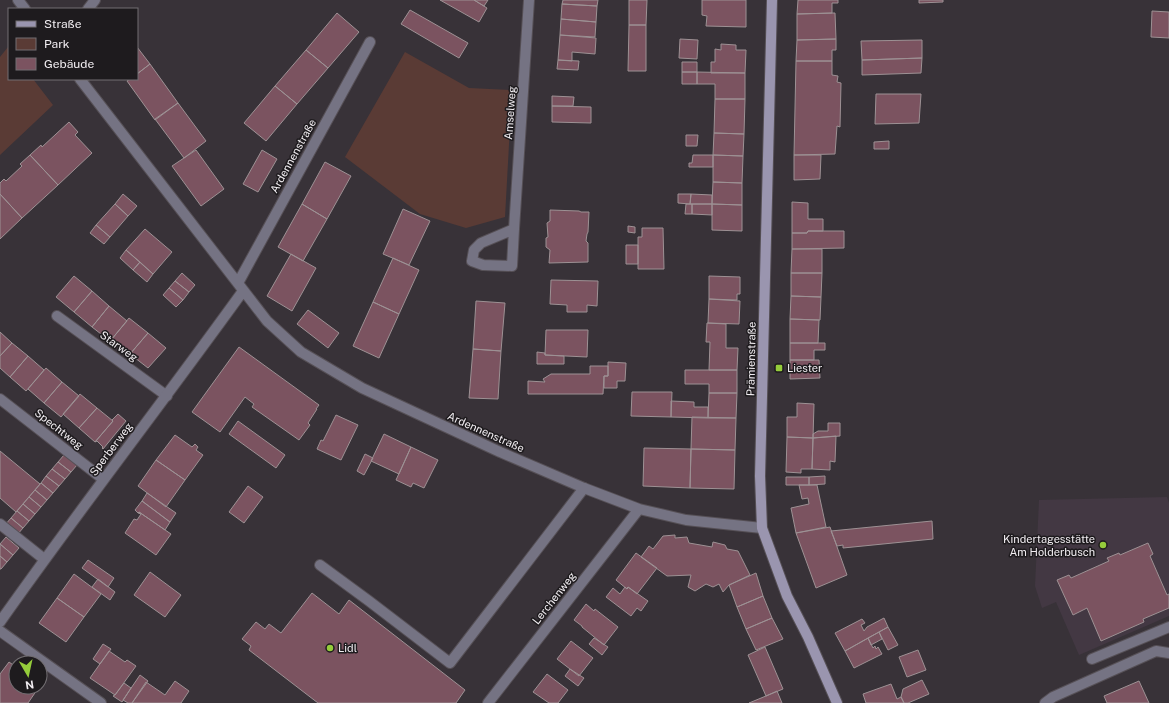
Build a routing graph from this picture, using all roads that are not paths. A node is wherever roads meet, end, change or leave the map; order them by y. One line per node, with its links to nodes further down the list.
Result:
1 (18, 0): 5 (street)
2 (95, 0): 6 (street)
3 (529, 0): 9 (street, Amselweg)
4 (772, 0): 18 (street, Prämienstraße)
5 (24, 8)
6 (89, 8)
7 (370, 42): 10 (street, Ardennenstraße)
8 (81, 80): 10 (street, Ardennenstraße)
9 (514, 229): 9 (street, Amselweg)
10 (240, 287): 12 (street, Sperberweg); 15 (street, Ardennenstraße)
11 (57, 316): 12 (street, Starweg)
12 (167, 396): 14 (street, Sperberweg)
13 (0, 399): 14 (street, Spechtweg)
14 (104, 479): 19 (street, Sperberweg)
15 (584, 488): 16 (street, Ardennenstraße); 20 (street)
16 (639, 509): 18 (street, Ardennenstraße); 27 (street, Lerchenweg)
17 (0, 524): 19 (street)
18 (762, 528): 28 (street, Prämienstraße)
19 (44, 559): 21 (street, Sperberweg)
20 (320, 565)
21 (0, 622)
22 (1169, 627): 25 (street)
23 (0, 631): 26 (street)
24 (1169, 653): 29 (street)
25 (1092, 659)
26 (100, 703)
27 (488, 703)
28 (837, 703)
29 (1045, 703)

